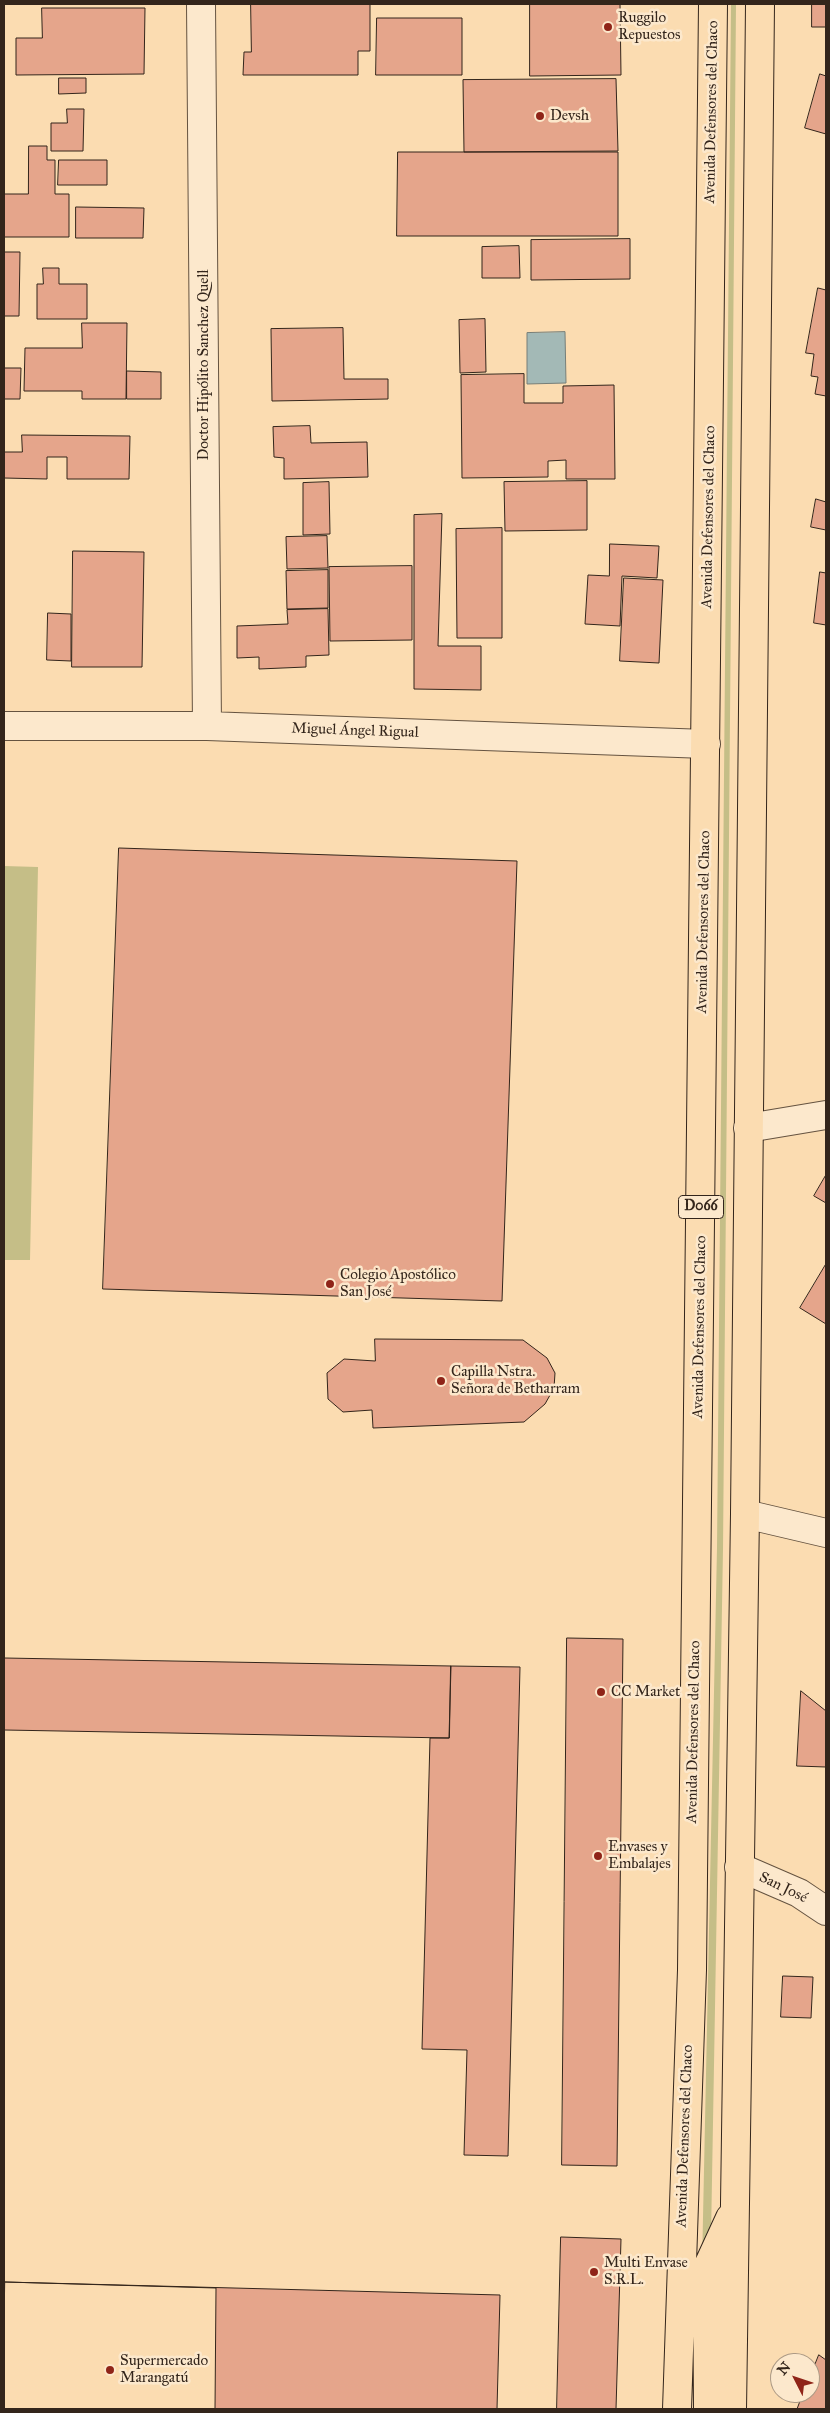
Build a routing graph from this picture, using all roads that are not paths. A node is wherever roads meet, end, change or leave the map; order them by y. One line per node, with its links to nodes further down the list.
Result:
1 (201, 4): 5 (street, Doctor Hipólito Sanchez Quell)
2 (713, 4): 6 (highway, Avenida Defensores del Chaco / D066)
3 (760, 4): 8 (highway)
4 (4, 726): 5 (street, Miguel Ángel Rigual)
5 (207, 726): 6 (street, Miguel Ángel Rigual)
6 (706, 744): 14 (highway, Avenida Defensores del Chaco / D066)
7 (826, 1115): 8 (street)
8 (748, 1128): 9 (highway)
9 (745, 1514): 10 (street); 11 (highway)
10 (826, 1533)
11 (739, 1867): 12 (street, San José); 13 (highway)
12 (826, 1911)
13 (734, 2208): 15 (highway); 16 (highway)
14 (677, 2409)
15 (708, 2409)
16 (732, 2409)

